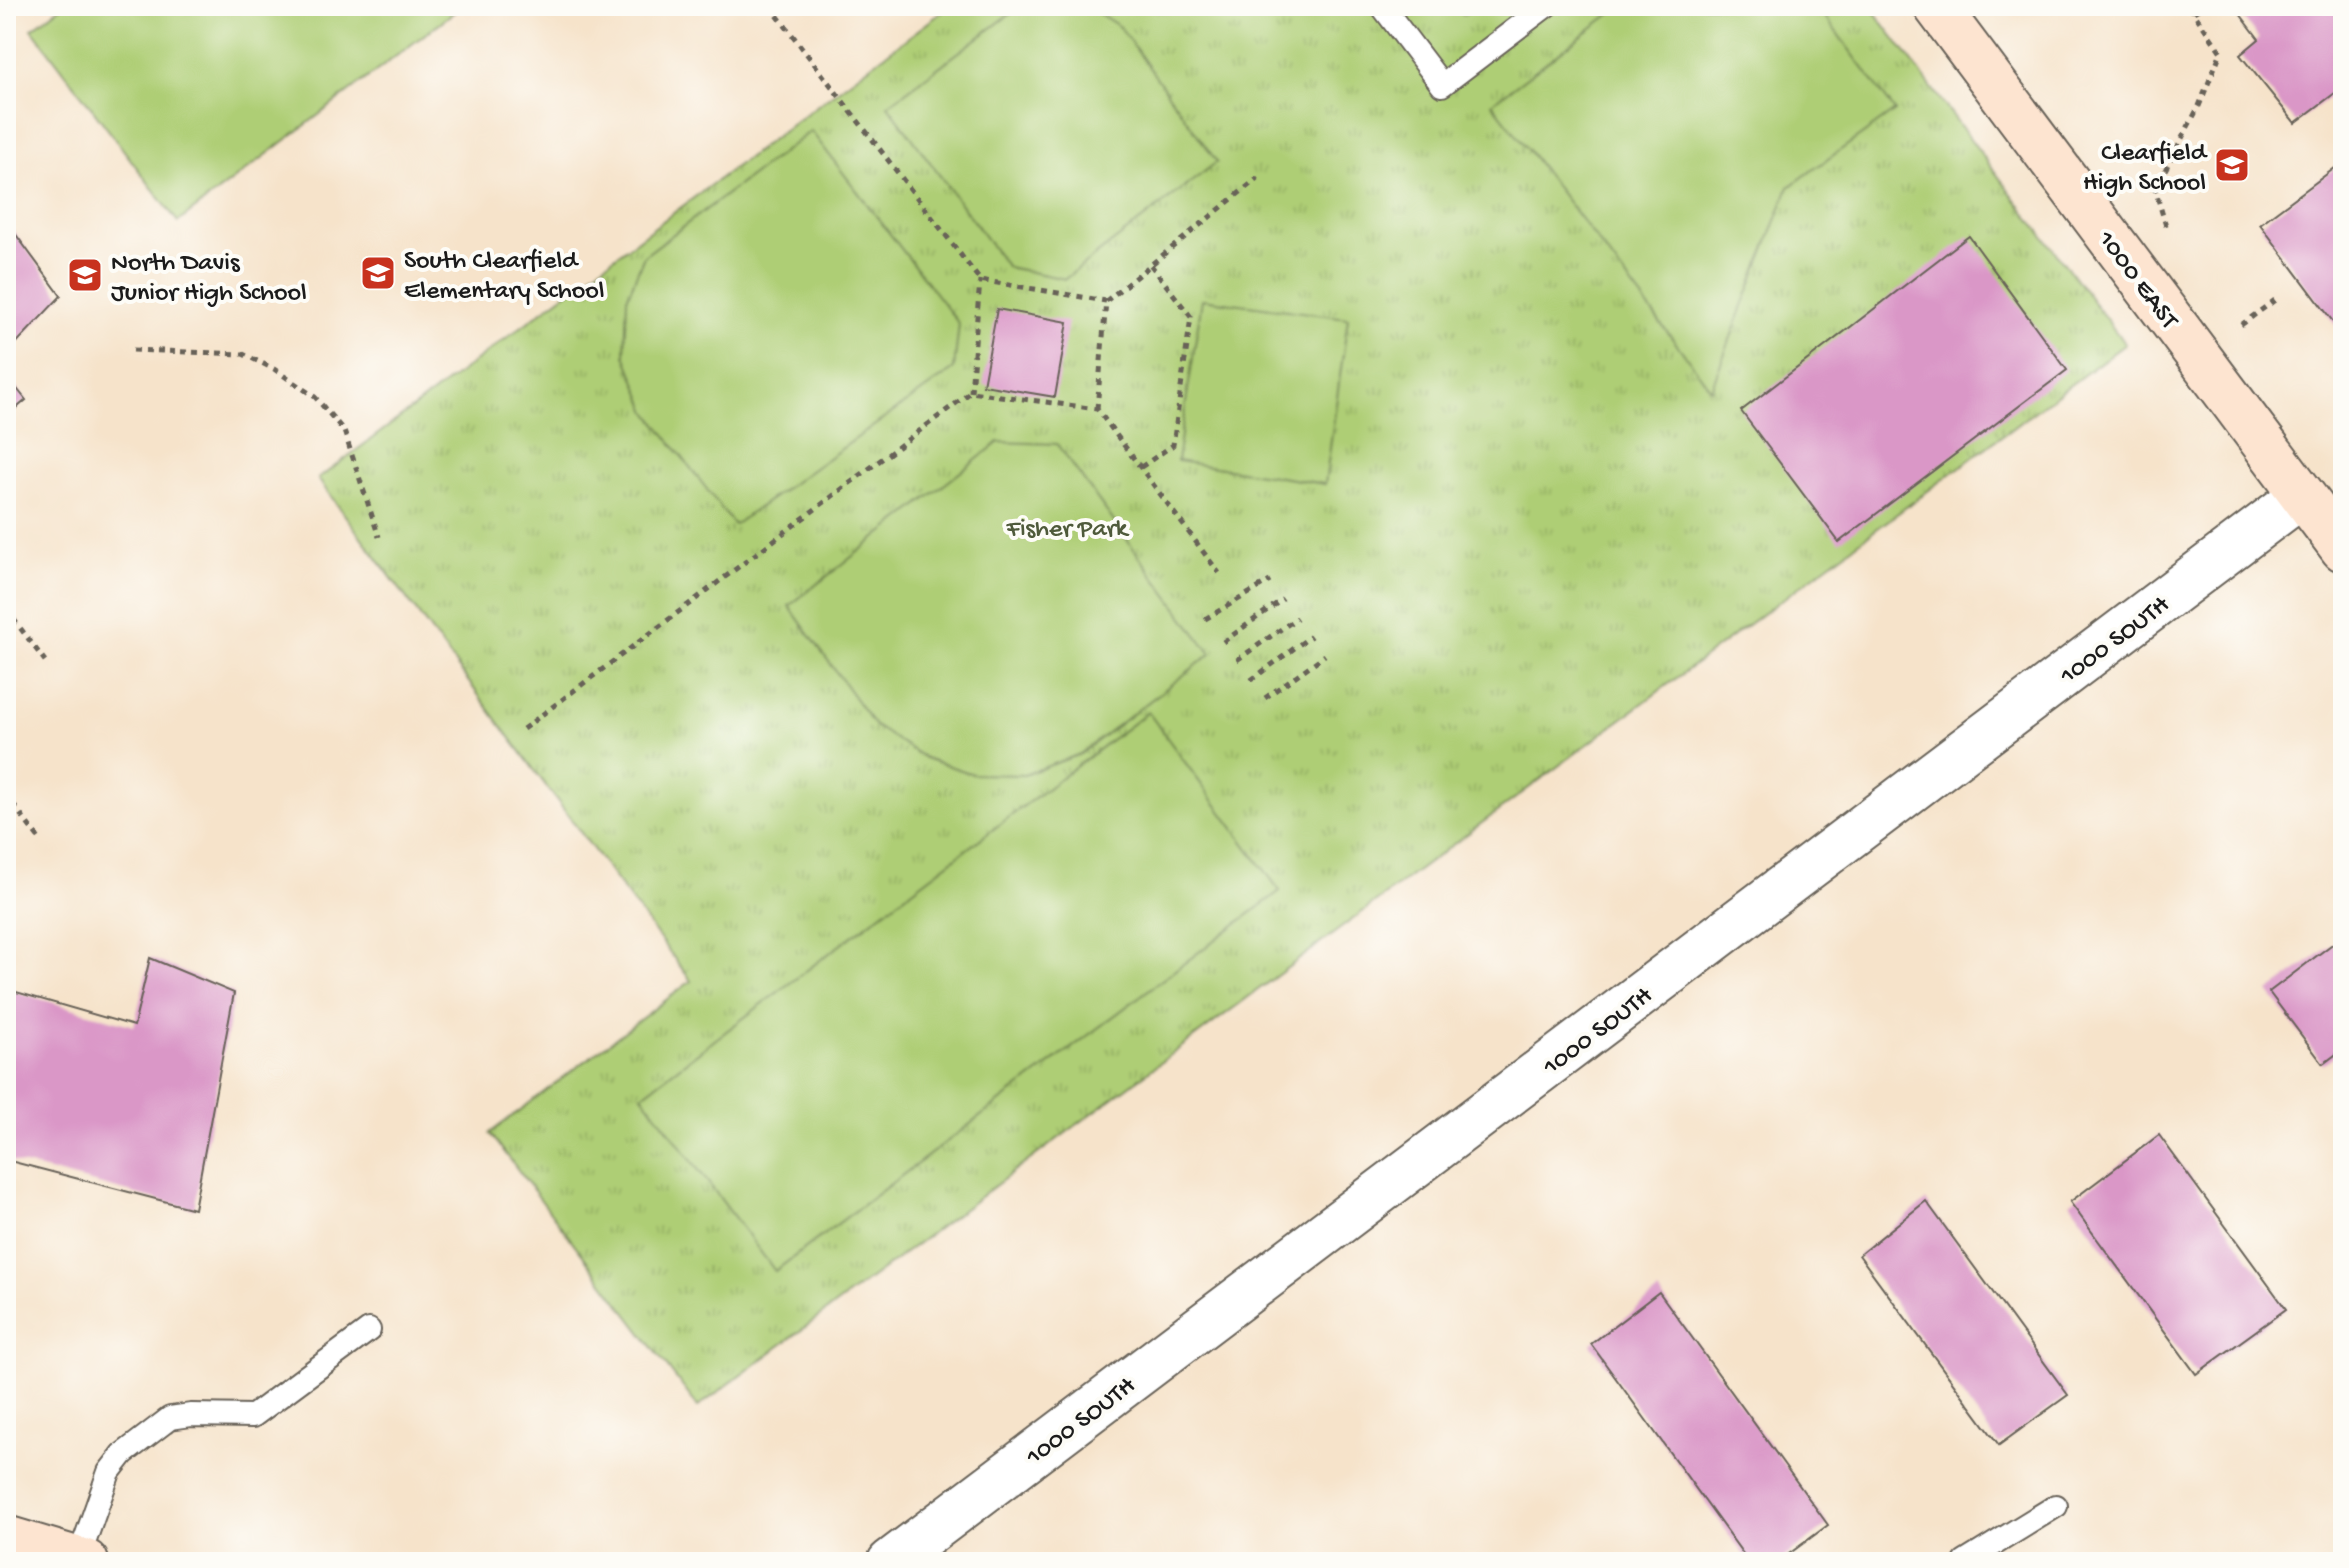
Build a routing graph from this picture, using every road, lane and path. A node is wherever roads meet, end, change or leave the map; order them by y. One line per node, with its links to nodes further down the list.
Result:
1 (770, 6): 11 (path)
2 (1382, 6): 3 (lane)
3 (1546, 6)
4 (1936, 6): 19 (street, 1000 EAST)
5 (2189, 6): 7 (path)
6 (2203, 6): 7 (path)
7 (2194, 12): 9 (path)
8 (1258, 178): 10 (path)
9 (2166, 226)
10 (1150, 264): 13 (path); 18 (path)
11 (980, 280): 13 (path); 16 (path)
12 (2279, 297): 14 (path)
13 (1106, 301): 17 (path)
14 (2241, 325)
15 (133, 350): 20 (path)
16 (971, 392): 17 (path); 35 (path)
17 (1097, 409): 18 (path)
18 (1141, 467): 22 (path)
19 (2302, 495): 21 (street, 1000 EAST); 42 (street, 1000 SOUTH)
20 (379, 537)
21 (2343, 549)
22 (1219, 573)
23 (1270, 581): 27 (path)
24 (1283, 599): 29 (path)
25 (6, 609): 32 (path)
26 (1297, 618): 31 (path)
27 (1205, 619)
28 (1311, 636): 33 (path)
29 (1223, 642)
30 (1325, 655): 34 (path)
31 (1237, 660)
32 (45, 661)
33 (1251, 680)
34 (1265, 698)
35 (523, 729)
36 (6, 795): 37 (path)
37 (39, 839)
38 (369, 1330): 41 (lane)
39 (2056, 1506): 43 (lane)
40 (6, 1538): 41 (street)
41 (82, 1561)
42 (890, 1562)
43 (1965, 1562)

